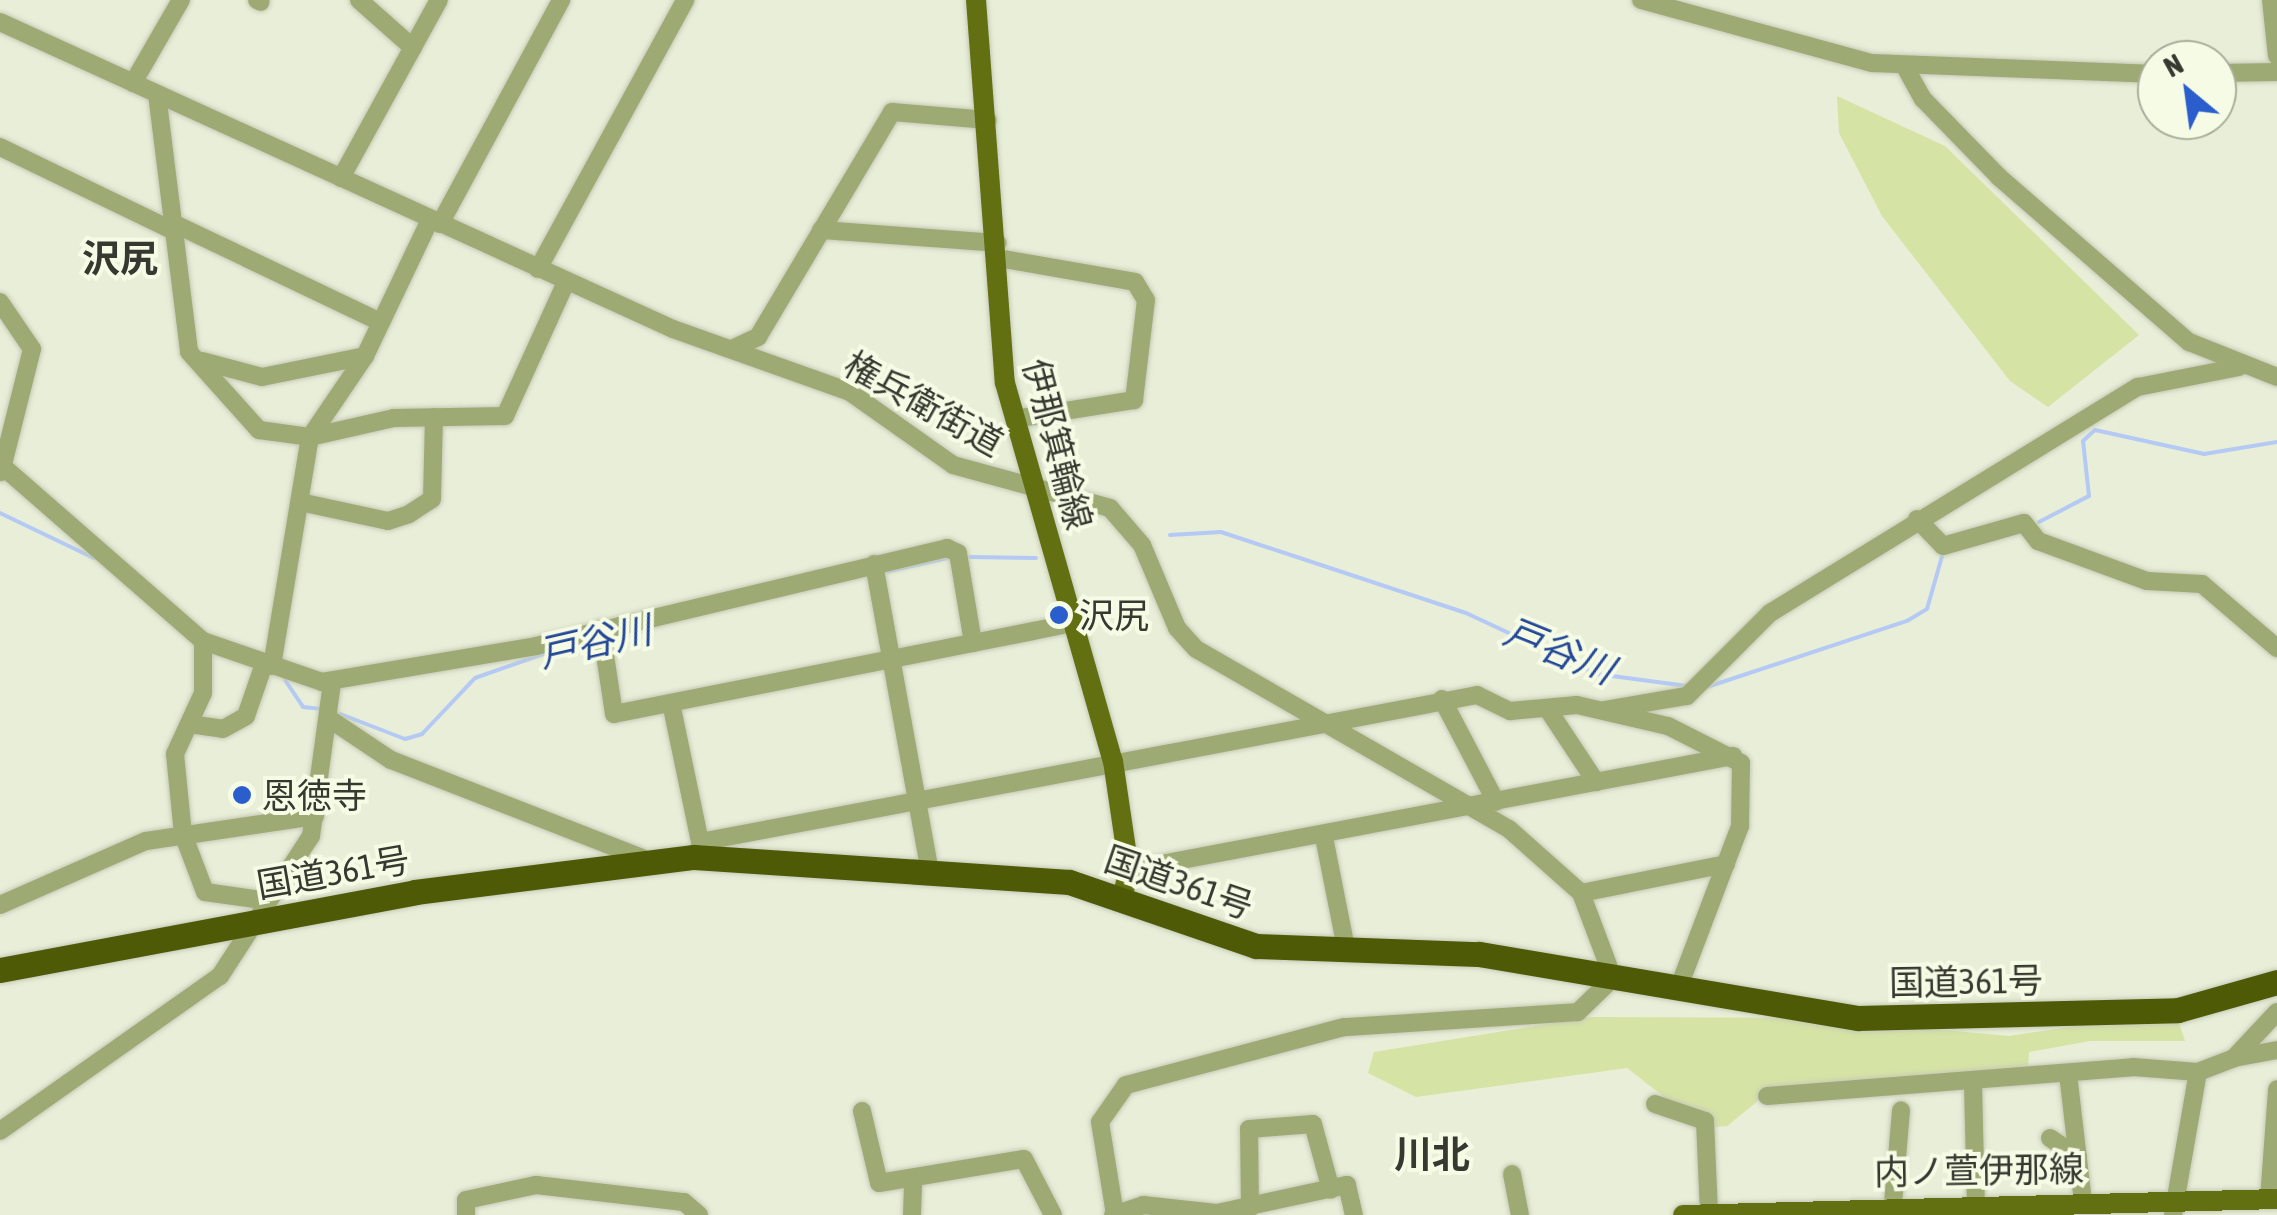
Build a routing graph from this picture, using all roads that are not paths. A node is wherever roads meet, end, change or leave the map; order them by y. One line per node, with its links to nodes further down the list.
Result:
1 (182, 0): 16 (street)
2 (359, 0): 10 (street)
3 (439, 0): 10 (street)
4 (561, 0): 21 (street)
5 (685, 0): 25 (street)
6 (976, 0): 18 (main road, 伊那箕輪線)
7 (1640, 0): 12 (street)
8 (2271, 0): 11 (street)
9 (0, 22): 16 (street, 権兵衛街道)
10 (414, 48): 20 (street)
11 (2277, 56)
12 (1904, 65): 14 (street); 32 (street)
13 (2277, 72): 15 (street)
14 (2137, 73)
15 (2237, 73)
16 (133, 82): 17 (street, 権兵衛街道)
17 (157, 94): 20 (street, 権兵衛街道); 22 (street)
18 (988, 120): 23 (street); 24 (main road, 伊那箕輪線)
19 (0, 147): 22 (street)
20 (341, 178): 21 (street, 権兵衛街道)
21 (435, 222): 25 (street, 権兵衛街道); 28 (street)
22 (174, 227): 28 (street); 31 (street)
23 (822, 230): 24 (street); 29 (street)
24 (998, 251): 35 (main road, 伊那箕輪線); 35 (street)
25 (538, 270): 26 (street, 権兵衛街道)
26 (566, 282): 29 (street, 権兵衛街道); 34 (street)
27 (0, 302): 37 (street)
28 (382, 322): 30 (street)
29 (732, 350): 38 (street, 権兵衛街道)
30 (364, 356): 31 (street); 36 (street)
31 (197, 359): 36 (street)
32 (2238, 367): 33 (street); 40 (street)
33 (2277, 377)
34 (434, 417): 36 (street); 39 (street)
35 (1014, 420): 38 (main road, 伊那箕輪線)
36 (310, 437): 39 (street)
37 (2, 467): 44 (street)
38 (1032, 490): 42 (main road, 伊那箕輪線); 56 (street, 権兵衛街道)
39 (300, 502): 48 (street)
40 (1916, 519): 46 (street); 53 (street)
41 (875, 570): 43 (street); 45 (street); 47 (street)
42 (1073, 624): 45 (street); 58 (main road, 伊那箕輪線)
43 (602, 635): 49 (street); 51 (street)
44 (202, 641): 48 (street); 55 (street)
45 (973, 643): 47 (street)
46 (2277, 648)
47 (890, 660): 51 (street); 60 (street)
48 (268, 665): 49 (street); 55 (street)
49 (332, 682): 54 (street)
50 (1442, 699): 52 (street); 56 (street); 61 (street)
51 (671, 703): 66 (street)
52 (1547, 708): 53 (street); 59 (street)
53 (1603, 710): 57 (street)
54 (332, 714): 63 (street); 67 (street)
55 (190, 724): 64 (street)
56 (1328, 724): 58 (street); 62 (street, 権兵衛街道)
57 (1735, 756): 59 (street); 68 (street)
58 (1112, 761): 60 (street); 70 (main road, 伊那箕輪線)
59 (1596, 782): 61 (street)
60 (916, 802): 66 (street); 69 (street)
61 (1496, 802): 62 (street)
62 (1469, 807): 65 (street); 71 (street, 権兵衛街道)
63 (314, 816): 64 (street); 72 (street)
64 (183, 834): 72 (street); 73 (street)
65 (1324, 837): 70 (street); 75 (street)
66 (698, 849): 67 (highway, 国道361号); 69 (highway, 国道361号)
67 (643, 858): 74 (highway, 国道361号)
68 (1726, 864): 71 (street); 79 (street)
69 (930, 871): 70 (highway, 国道361号)
70 (1126, 882): 75 (highway, 国道361号)
71 (1581, 893): 77 (street, 権兵衛街道)
72 (262, 900): 74 (street)
73 (0, 904)
74 (250, 923): 76 (highway, 国道361号); 91 (street)
75 (1346, 948): 77 (highway, 国道361号)
76 (0, 970)
77 (1613, 978): 79 (highway, 国道361号); 109 (street)
78 (2277, 982): 79 (highway, 国道361号)
79 (1678, 989)
80 (2277, 1012): 82 (street)
81 (2277, 1050): 82 (street)
82 (2234, 1058): 83 (street)
83 (2198, 1072): 84 (street); 101 (street)
84 (2068, 1074): 85 (street); 93 (street)
85 (1973, 1085): 87 (street); 100 (street)
86 (2277, 1088): 97 (street)
87 (1767, 1096)
88 (1655, 1104): 104 (street)
89 (1902, 1110): 99 (street)
90 (862, 1112): 95 (street)
91 (0, 1131)
92 (2050, 1138): 93 (street)
93 (2078, 1158): 98 (street)
94 (1512, 1174): 111 (street)
95 (913, 1181): 107 (street); 108 (street)
96 (1331, 1190): 102 (street); 102 (street); 110 (street)
97 (2273, 1199): 101 (main road, 内ノ萱伊那線)
98 (2083, 1201): 100 (main road, 内ノ萱伊那線); 101 (main road, 内ノ萱伊那線)
99 (1893, 1204): 100 (main road, 内ノ萱伊那線); 103 (main road, 内ノ萱伊那線)
100 (1976, 1204)
101 (2172, 1207)
102 (1250, 1208): 109 (street)
103 (1770, 1212): 104 (main road, 内ノ萱伊那線)
104 (1709, 1214): 112 (main road, 内ノ萱伊那線)
105 (466, 1215): 106 (street)
106 (699, 1215)
107 (912, 1215)
108 (1053, 1215)
109 (1114, 1215)
110 (1354, 1215)
111 (1520, 1215)
112 (1683, 1215)

